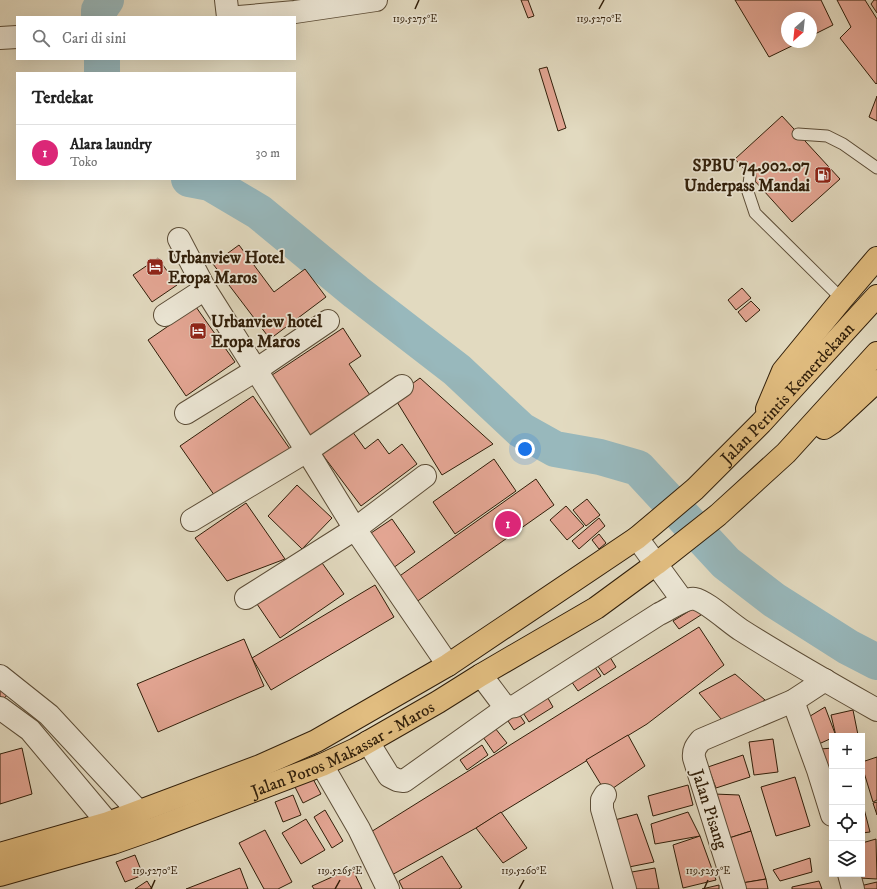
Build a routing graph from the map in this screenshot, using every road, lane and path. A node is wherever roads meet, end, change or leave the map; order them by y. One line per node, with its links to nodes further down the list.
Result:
1 (226, 0): 3 (street)
2 (376, 0): 4 (street)
3 (228, 16)
4 (250, 16)
5 (16, 37): 6 (street)
6 (0, 38)
7 (798, 134): 8 (lane)
8 (877, 168)
9 (750, 176): 14 (lane)
10 (179, 239): 12 (street)
11 (877, 258): 14 (highway)
12 (205, 290): 15 (street); 18 (street)
13 (877, 296): 22 (highway, Jalan Perintis Kemerdekaan)
14 (842, 299): 22 (highway)
15 (165, 315)
16 (328, 321): 18 (street)
17 (877, 353): 24 (highway)
18 (256, 370): 21 (street); 23 (street)
19 (877, 381): 24 (highway)
20 (402, 386): 23 (street)
21 (186, 413)
22 (761, 423): 28 (highway, Jalan Perintis Kemerdekaan)
23 (307, 451): 26 (street); 27 (street)
24 (786, 453): 29 (highway, Jalan Poros Makassar - Maros)
25 (425, 476): 27 (street)
26 (192, 520)
27 (355, 529): 30 (street); 32 (street)
28 (637, 538): 29 (street); 32 (highway, Jalan Poros Makassar - Maros)
29 (656, 564): 31 (street); 33 (highway, Jalan Poros Makassar - Maros)
30 (246, 598)
31 (683, 601): 35 (street); 37 (street)
32 (448, 664): 46 (highway, Jalan Poros Makassar - Maros)
33 (481, 675): 37 (street); 42 (highway, Jalan Poros Makassar - Maros)
34 (0, 676): 40 (street)
35 (825, 680): 36 (street); 39 (street)
36 (793, 701): 45 (street); 53 (street, Jalan Pisang)
37 (508, 707): 42 (street)
38 (0, 708): 41 (street)
39 (877, 710)
40 (49, 715): 41 (street); 46 (street)
41 (30, 730): 47 (street)
42 (368, 742): 43 (highway, Jalan Poros Makassar - Maros)
43 (322, 765): 49 (highway, Jalan Poros Makassar - Maros); 51 (street)
44 (605, 795): 52 (street)
45 (829, 805)
46 (139, 812): 47 (highway, Jalan Poros Makassar - Maros)
47 (108, 823): 48 (highway, Jalan Poros Makassar - Maros)
48 (0, 854)
49 (0, 875)
50 (850, 877): 54 (street)
51 (388, 889)
52 (625, 889)
53 (735, 889)
54 (853, 889)

